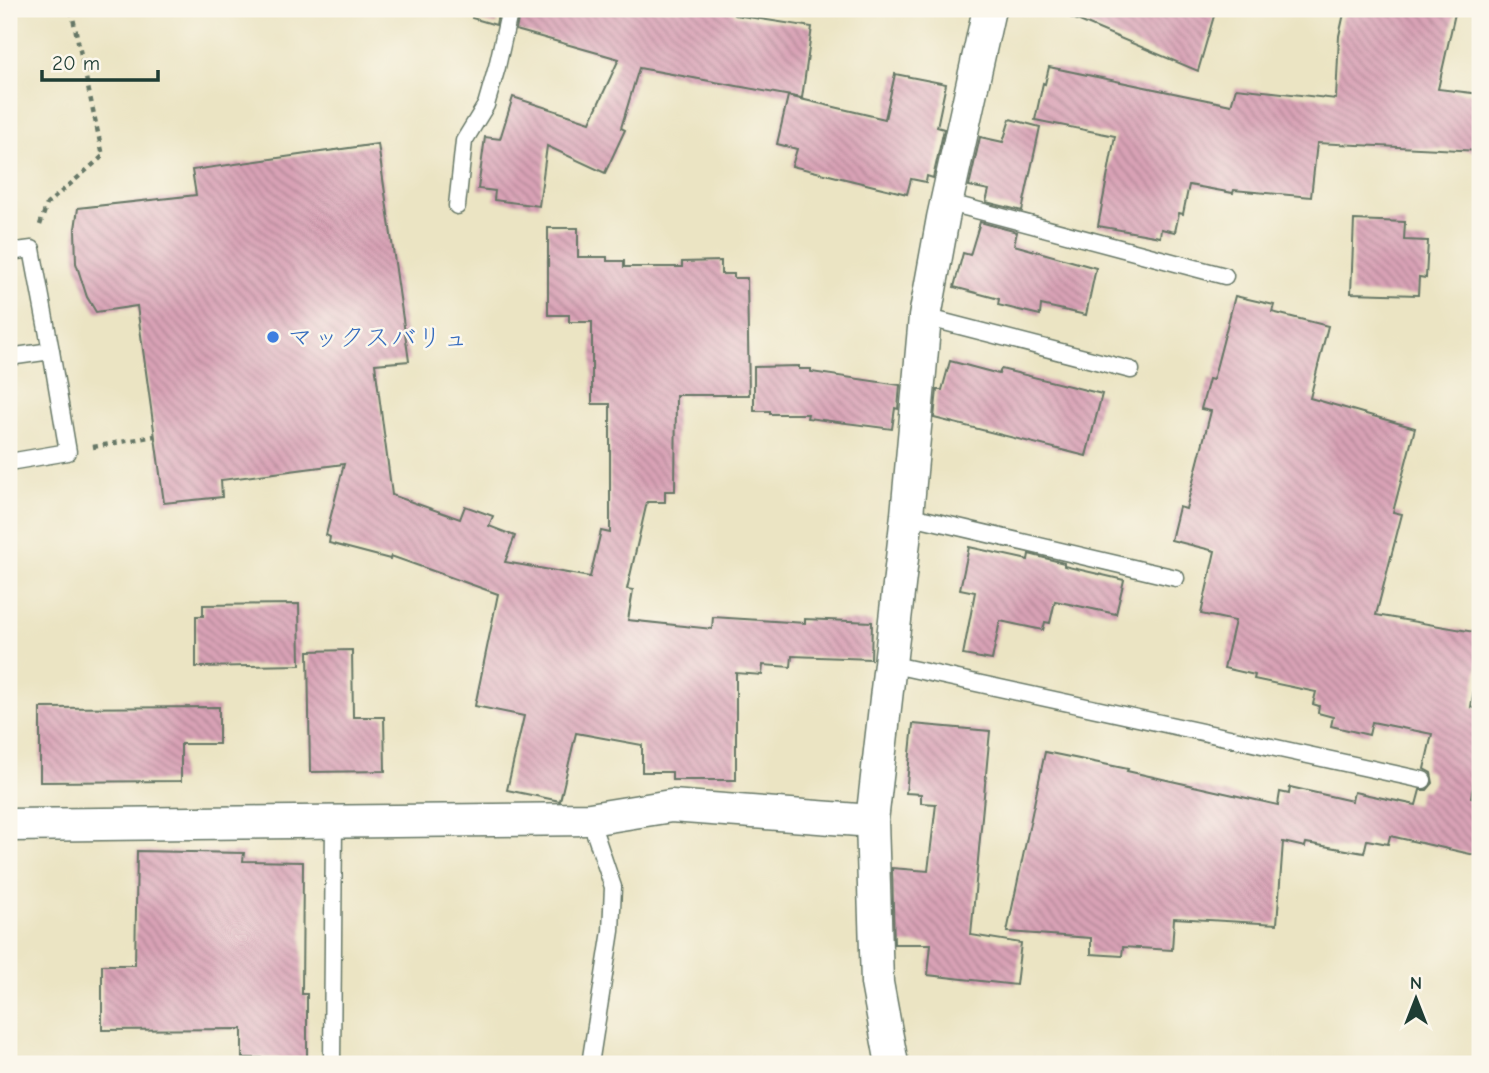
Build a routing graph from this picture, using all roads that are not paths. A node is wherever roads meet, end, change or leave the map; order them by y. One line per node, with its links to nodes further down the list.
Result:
1 (510, 9): 4 (lane)
2 (989, 9): 3 (street)
3 (946, 202): 6 (lane); 7 (street)
4 (457, 206)
5 (9, 252): 8 (lane)
6 (1225, 276)
7 (925, 317): 10 (lane); 12 (street)
8 (51, 351): 9 (lane); 11 (lane)
9 (9, 357)
10 (1131, 370)
11 (9, 462)
12 (907, 515): 13 (lane); 14 (street)
13 (1176, 578)
14 (890, 664): 15 (lane); 18 (street)
15 (1423, 779)
16 (590, 819): 17 (street); 18 (street); 21 (lane)
17 (334, 821): 19 (street); 20 (lane)
18 (872, 821): 22 (street)
19 (9, 825)
20 (332, 1064)
21 (590, 1064)
22 (892, 1064)

